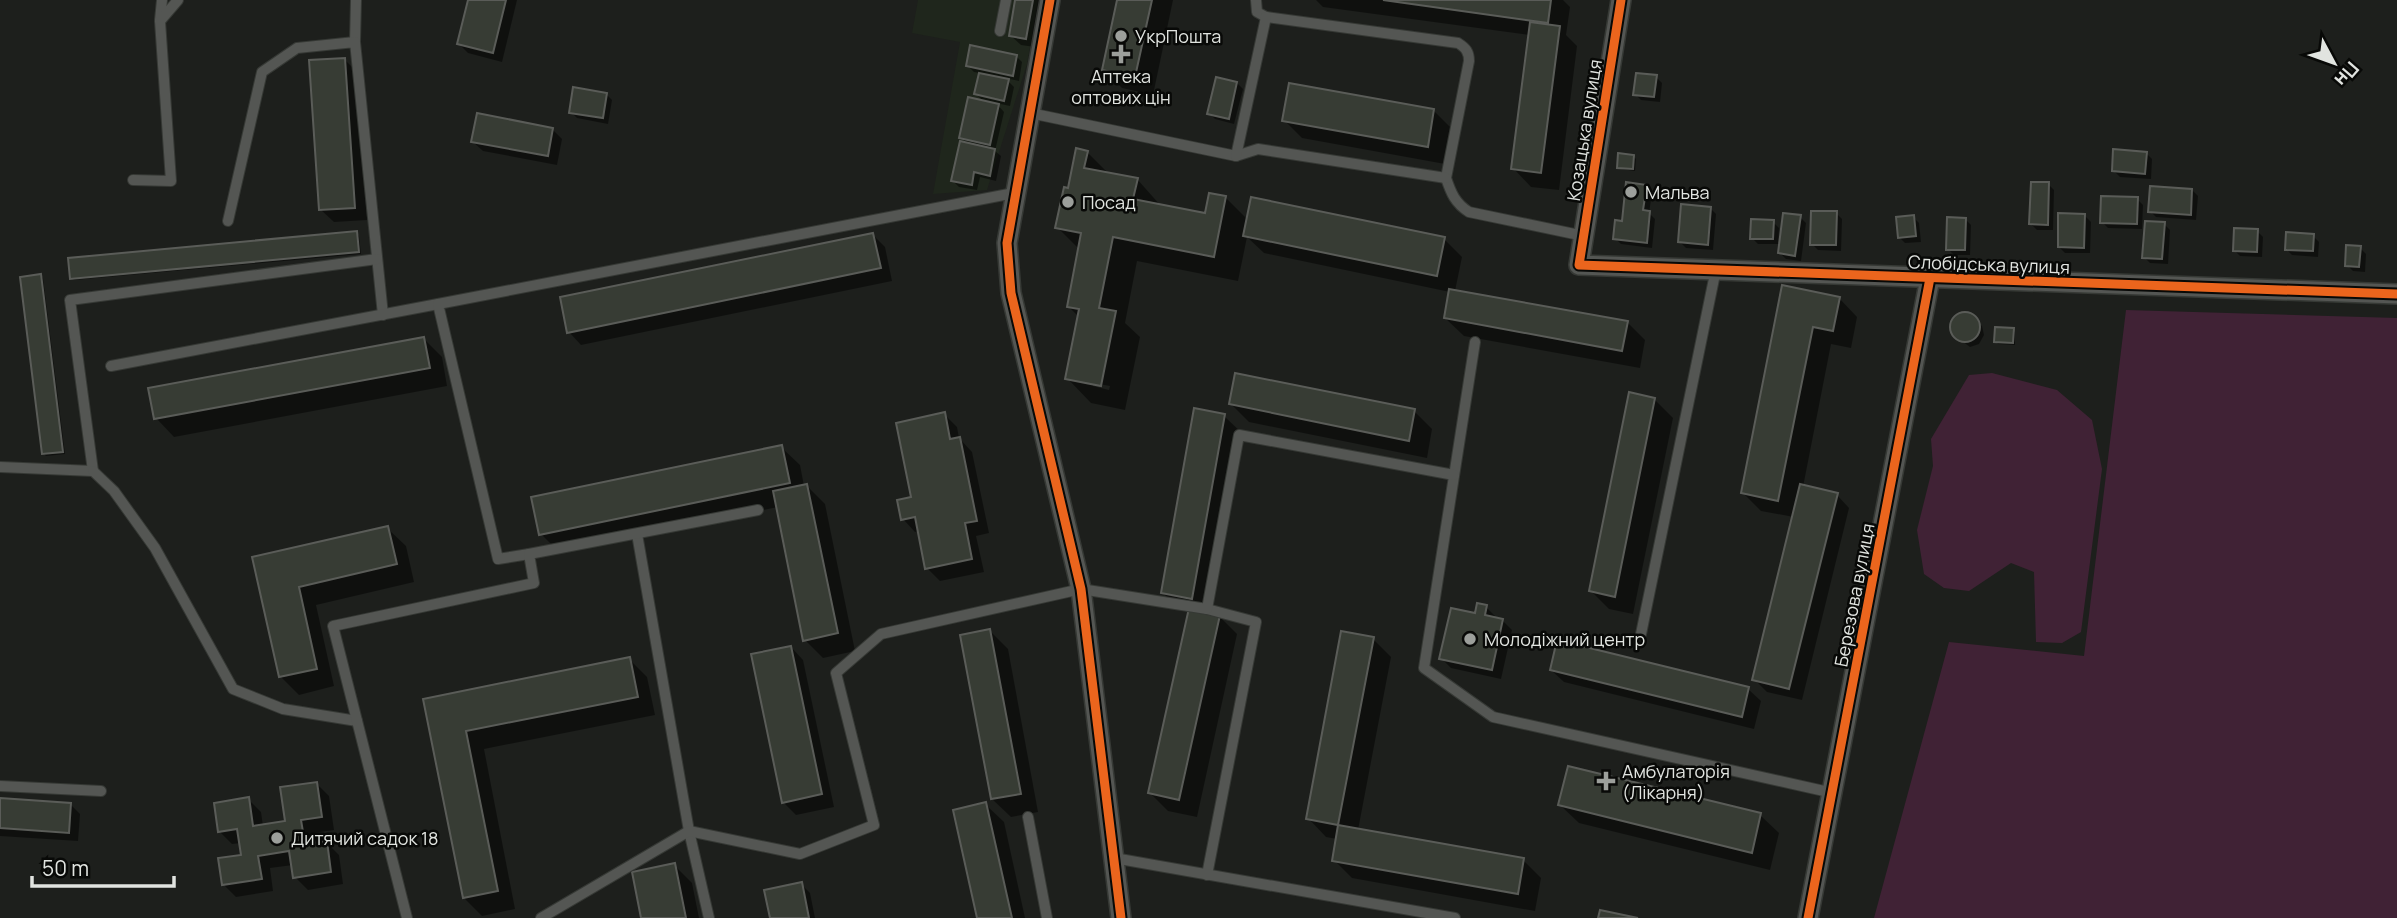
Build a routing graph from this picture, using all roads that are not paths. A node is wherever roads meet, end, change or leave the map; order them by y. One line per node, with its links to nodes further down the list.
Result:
1 (162, 0): 9 (lane)
2 (178, 0): 9 (lane)
3 (356, 0): 11 (lane)
4 (1006, 0): 10 (lane)
5 (1050, 0): 12 (street)
6 (1256, 0): 8 (lane)
7 (1621, 0): 18 (street, Козацька вулиця)
8 (1266, 17): 13 (lane); 14 (lane)
9 (160, 21): 15 (lane)
10 (1000, 32)
11 (355, 41): 17 (lane); 19 (lane)
12 (1030, 113): 13 (lane); 16 (street)
13 (1236, 156): 14 (lane)
14 (1446, 178): 18 (lane)
15 (132, 180)
16 (1014, 192): 24 (lane); 34 (street)
17 (228, 221)
18 (1584, 236): 20 (street, Козацька вулиця)
19 (377, 258): 25 (lane); 29 (lane)
20 (1579, 265): 21 (street, Слобідська вулиця)
21 (1716, 269): 22 (street, Слобідська вулиця); 36 (lane)
22 (1930, 278): 23 (street, Слобідська вулиця); 40 (street, Березова вулиця)
23 (2397, 294)
24 (438, 304): 25 (lane); 33 (lane)
25 (383, 315): 27 (lane)
26 (1475, 342): 30 (lane)
27 (111, 366)
28 (0, 467): 29 (lane)
29 (93, 471): 37 (lane)
30 (1454, 475): 35 (lane); 40 (lane)
31 (758, 510): 32 (lane)
32 (637, 534): 33 (lane); 42 (lane)
33 (529, 554): 37 (lane)
34 (1081, 589): 35 (lane); 42 (lane); 43 (street)
35 (1207, 609): 44 (lane)
36 (1641, 635)
37 (357, 721): 45 (lane)
38 (0, 786): 39 (lane)
39 (101, 791)
40 (1833, 793): 51 (street, Березова вулиця)
41 (1028, 817): 48 (lane)
42 (689, 831): 46 (lane); 47 (lane)
43 (1114, 858): 44 (lane); 49 (street)
44 (1207, 875): 50 (lane)
45 (407, 918)
46 (541, 918)
47 (709, 918)
48 (1047, 918)
49 (1121, 918)
50 (1455, 918)
51 (1808, 918)

